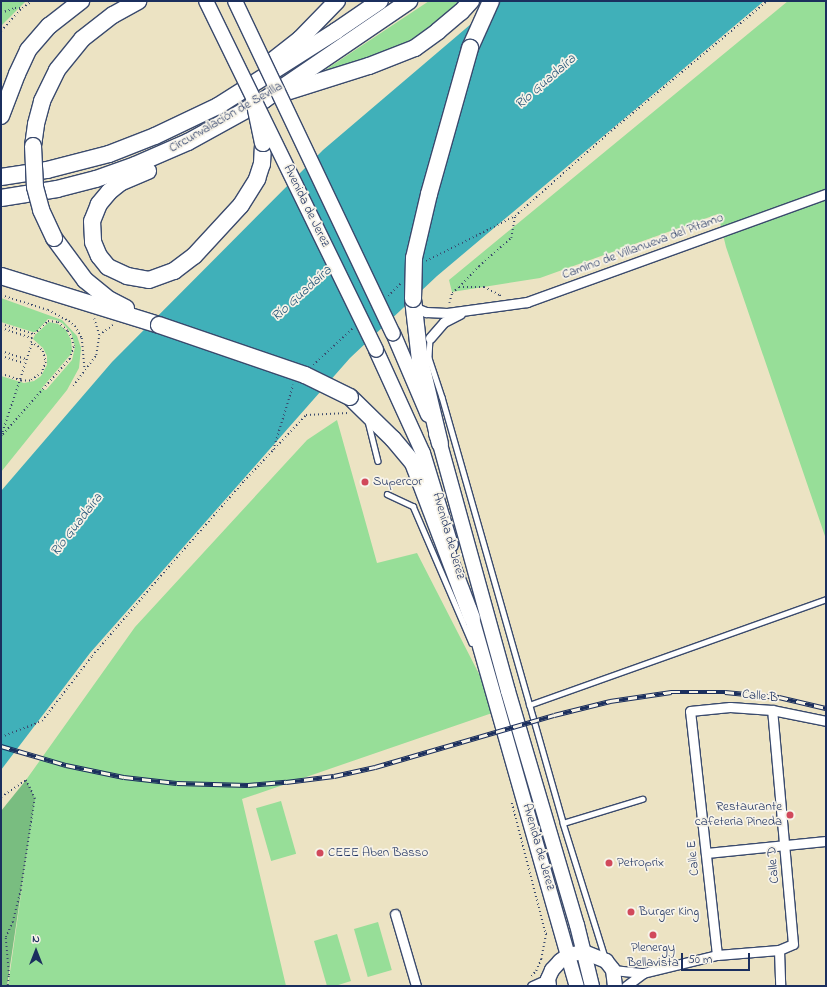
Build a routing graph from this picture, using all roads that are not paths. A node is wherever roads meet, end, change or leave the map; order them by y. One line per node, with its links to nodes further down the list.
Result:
1 (81, 1): 13 (highway)
2 (138, 1): 23 (highway, bridge)
3 (206, 1): 12 (main road, Avenida de Jerez, bridge)
4 (235, 1): 27 (main road, Avenida de Jerez, bridge)
5 (337, 1): 14 (highway)
6 (380, 1): 14 (highway, Circunvalación de Sevilla)
7 (409, 1): 12 (highway, Circunvalación de Sevilla)
8 (471, 1): 12 (highway)
9 (481, 1): 11 (highway)
10 (491, 1): 11 (highway)
11 (470, 48): 20 (highway, bridge)
12 (259, 100): 15 (highway, Circunvalación de Sevilla); 15 (highway, bridge); 31 (main road, Avenida de Jerez, bridge)
13 (1, 116)
14 (155, 136): 16 (highway, Circunvalación de Sevilla)
15 (188, 142): 18 (highway, Circunvalación de Sevilla)
16 (1, 177)
17 (826, 194): 21 (street, Camino de Villanueva del Pítamo)
18 (1, 198)
19 (1, 276): 23 (highway)
20 (413, 299): 21 (street, Camino de Villanueva del Pítamo); 22 (highway)
21 (465, 311): 24 (street)
22 (414, 322): 25 (lane); 27 (highway)
23 (159, 325): 26 (highway, bridge)
24 (430, 338): 25 (lane)
25 (429, 358): 33 (lane)
26 (366, 412): 28 (lane); 31 (highway)
27 (440, 444): 44 (main road, Avenida de Jerez)
28 (378, 461)
29 (387, 494): 32 (lane)
30 (826, 599): 33 (lane)
31 (472, 618): 32 (main road, Avenida de Jerez)
32 (494, 695): 45 (main road, Avenida de Jerez)
33 (529, 705): 38 (lane)
34 (690, 710): 35 (street, Calle B); 41 (street, Calle E)
35 (772, 710): 36 (street, Calle B); 40 (street, Calle D)
36 (826, 721)
37 (642, 799): 38 (lane)
38 (563, 823): 47 (lane)
39 (826, 841): 40 (street)
40 (785, 846): 41 (street); 43 (street, Calle D)
41 (706, 853): 46 (street, Calle E)
42 (395, 914): 51 (street)
43 (779, 950): 46 (street); 56 (street)
44 (584, 952): 45 (main road); 47 (main road); 53 (main road, Avenida de Jerez)
45 (568, 955): 50 (main road); 52 (main road, Avenida de Jerez)
46 (717, 955): 48 (street)
47 (610, 966): 48 (street); 54 (main road)
48 (643, 973): 55 (street)
49 (530, 982): 50 (street)
50 (549, 983)
51 (416, 986)
52 (577, 986)
53 (592, 986)
54 (615, 986)
55 (626, 986)
56 (780, 986)

